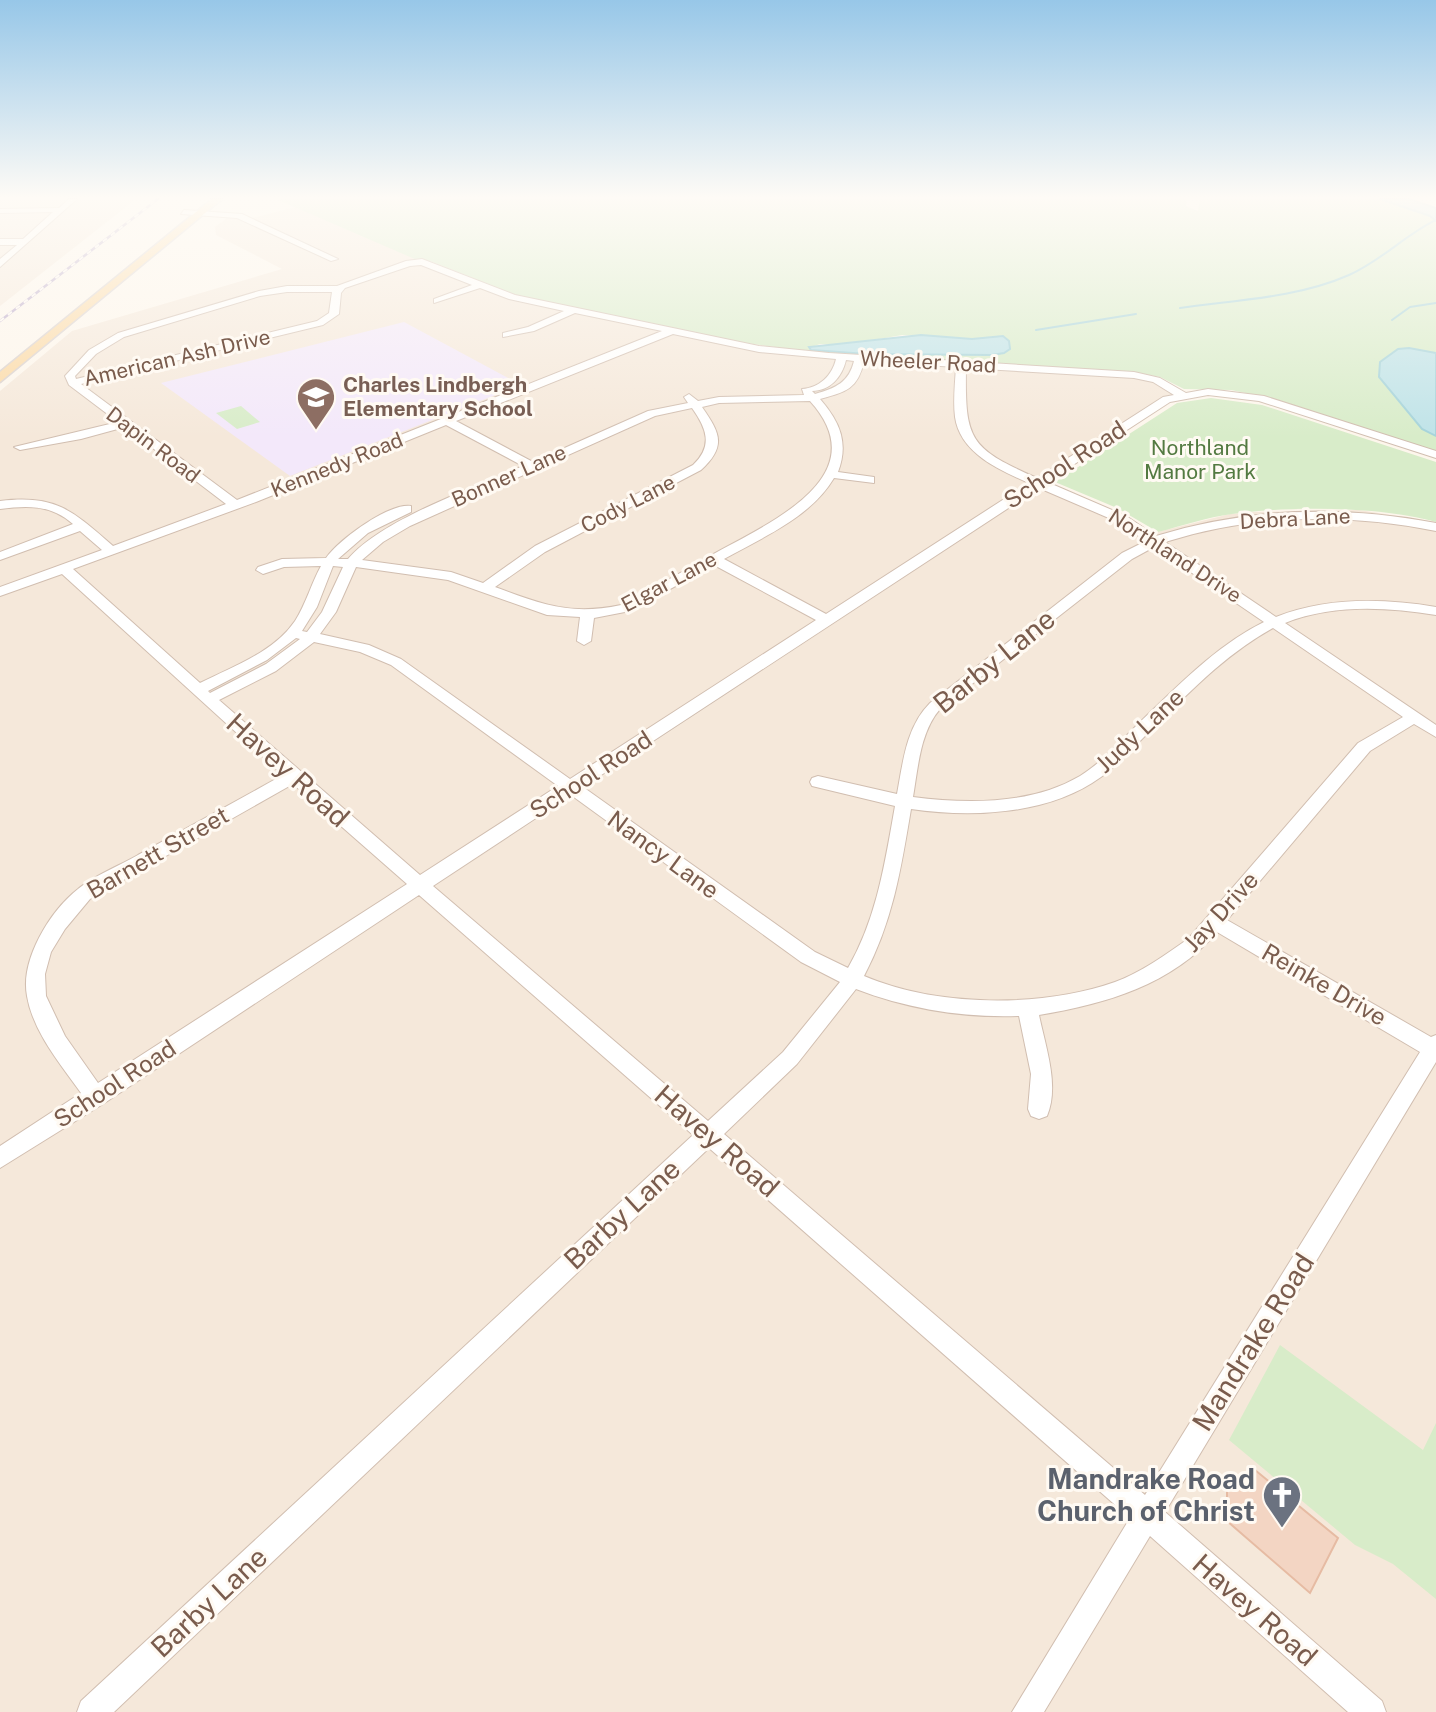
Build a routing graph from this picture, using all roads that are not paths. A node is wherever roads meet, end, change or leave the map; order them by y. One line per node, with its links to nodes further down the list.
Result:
1 (119, 279): 8 (main road)
2 (356, 279): 5 (street, Wheeler Road)
3 (463, 279): 4 (street, Wheeler Road)
4 (479, 285): 6 (street); 7 (street, Wheeler Road)
5 (339, 289): 16 (street, American Ash Drive); 16 (street)
6 (437, 301)
7 (572, 310): 9 (street, Wheeler Road); 10 (street)
8 (73, 316): 14 (main road); 15 (main road)
9 (671, 331): 11 (street, Wheeler Road); 20 (street, Kennedy Road)
10 (506, 335)
11 (842, 357): 12 (street, Wheeler Road); 17 (street, Bonner Lane)
12 (860, 358): 13 (street, Wheeler Road); 17 (street, Bonner Lane)
13 (961, 364): 18 (street, Wheeler Road); 27 (street, Northland Drive)
14 (0, 365)
15 (0, 378)
16 (73, 383): 21 (street, Dapin Road)
17 (809, 394): 19 (street, Bonner Lane); 25 (street, Elgar Lane)
18 (1182, 395): 23 (street); 27 (street, School Road)
19 (692, 400): 24 (street, Bonner Lane); 40 (street, Cody Lane)
20 (447, 421): 24 (street); 29 (street, Kennedy Road)
21 (124, 424): 22 (street); 29 (street, Dapin Road)
22 (20, 447)
23 (1436, 454)
24 (526, 463): 36 (street, Bonner Lane); 37 (street, Bonner Lane)
25 (830, 474): 26 (street); 35 (street, Elgar Lane)
26 (870, 480)
27 (1038, 482): 32 (street, Northland Drive); 44 (street, School Road)
28 (0, 505): 30 (street)
29 (235, 505): 33 (street, Kennedy Road)
30 (81, 526): 33 (street); 34 (street)
31 (1436, 527): 32 (street, Debra Lane)
32 (1155, 540): 45 (street, Northland Drive); 55 (street, Barby Lane)
33 (111, 551): 38 (street, Kennedy Road)
34 (0, 556)
35 (714, 559): 43 (street, Elgar Lane); 44 (street)
36 (329, 562): 37 (street, Elgar Lane); 39 (street, Elgar Lane); 46 (street, Bonner Lane)
37 (351, 563): 40 (street, Elgar Lane); 47 (street, Bonner Lane)
38 (64, 568): 41 (street, Kennedy Road); 49 (street, Havey Road)
39 (263, 570)
40 (486, 587): 43 (street, Elgar Lane)
41 (0, 592)
42 (1436, 611): 45 (street, Judy Lane)
43 (587, 615): 48 (street)
44 (828, 621): 54 (street, School Road)
45 (1276, 622): 50 (street, Northland Drive); 55 (street, Judy Lane)
46 (293, 633): 47 (street, Nancy Lane); 49 (street, Bonner Lane)
47 (311, 636): 49 (street, Bonner Lane); 54 (street, Nancy Lane)
48 (584, 641)
49 (203, 694): 52 (street, Havey Road)
50 (1413, 717): 51 (street, Northland Drive); 57 (street, Jay Drive)
51 (1436, 732)
52 (296, 775): 56 (street, Havey Road); 61 (street, Barnett Street)
53 (818, 782): 55 (street, Judy Lane)
54 (570, 788): 56 (street, School Road); 58 (street, Nancy Lane)
55 (905, 800): 58 (street, Barby Lane)
56 (421, 886): 61 (street, School Road); 63 (street, Havey Road)
57 (1214, 921): 59 (street, Jay Drive); 60 (street, Reinke Drive)
58 (853, 979): 59 (street, Jay Drive); 63 (street, Barby Lane)
59 (1027, 1007): 62 (street)
60 (1434, 1047): 65 (street, Mandrake Road)
61 (96, 1097): 64 (street, School Road)
62 (1039, 1109)
63 (709, 1134): 65 (street, Havey Road); 66 (street, Barby Lane)
64 (0, 1158)
65 (1147, 1514): 67 (street, Mandrake Road); 68 (street, Havey Road)
66 (92, 1712)
67 (1027, 1712)
68 (1371, 1712)

